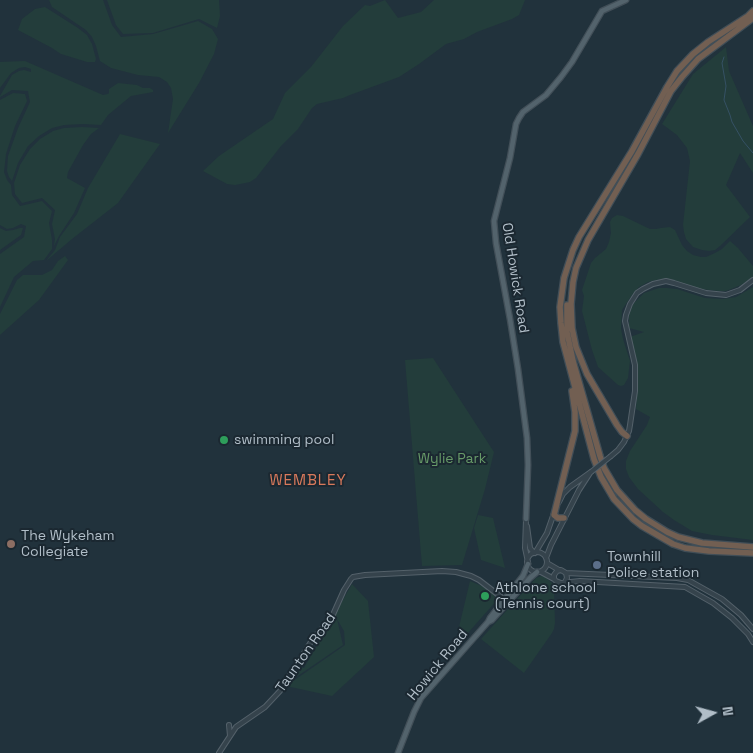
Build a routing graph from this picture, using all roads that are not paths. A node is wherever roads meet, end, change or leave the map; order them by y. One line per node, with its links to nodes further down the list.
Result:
1 (626, 0): 12 (main road, Old Howick Road)
2 (753, 11): 4 (highway)
3 (753, 18): 4 (highway)
4 (610, 196): 6 (highway); 7 (highway)
5 (753, 280): 8 (street)
6 (571, 284): 8 (highway); 13 (highway)
7 (566, 353): 10 (highway); 15 (highway)
8 (627, 436): 9 (street, bridge)
9 (591, 472): 10 (street); 11 (street)
10 (554, 515): 11 (highway); 14 (street)
11 (564, 518): 16 (street)
12 (526, 519): 14 (street, Old Howick Road); 17 (street, Old Howick Road)
13 (753, 547)
14 (535, 553): 16 (street); 17 (street)
15 (753, 553)
16 (546, 558): 18 (street)
17 (528, 563): 20 (street); 28 (main road, Howick Road)
18 (547, 563): 19 (street); 20 (street)
19 (559, 570): 21 (street); 23 (street)
20 (539, 572): 23 (street); 28 (main road, Howick Road)
21 (566, 573): 22 (street); 24 (street)
22 (596, 575): 25 (street); 26 (street)
23 (554, 579): 24 (street)
24 (565, 582): 25 (street)
25 (595, 582): 29 (street)
26 (716, 596): 27 (street); 29 (street)
27 (722, 599): 30 (street); 31 (street)
28 (506, 602): 34 (street, Taunton Road); 36 (main road, Howick Road)
29 (713, 603): 30 (street)
30 (717, 606): 32 (street)
31 (753, 629)
32 (753, 642)
33 (229, 725): 34 (street)
34 (230, 736): 35 (street, Taunton Road)
35 (219, 753)
36 (398, 753)

